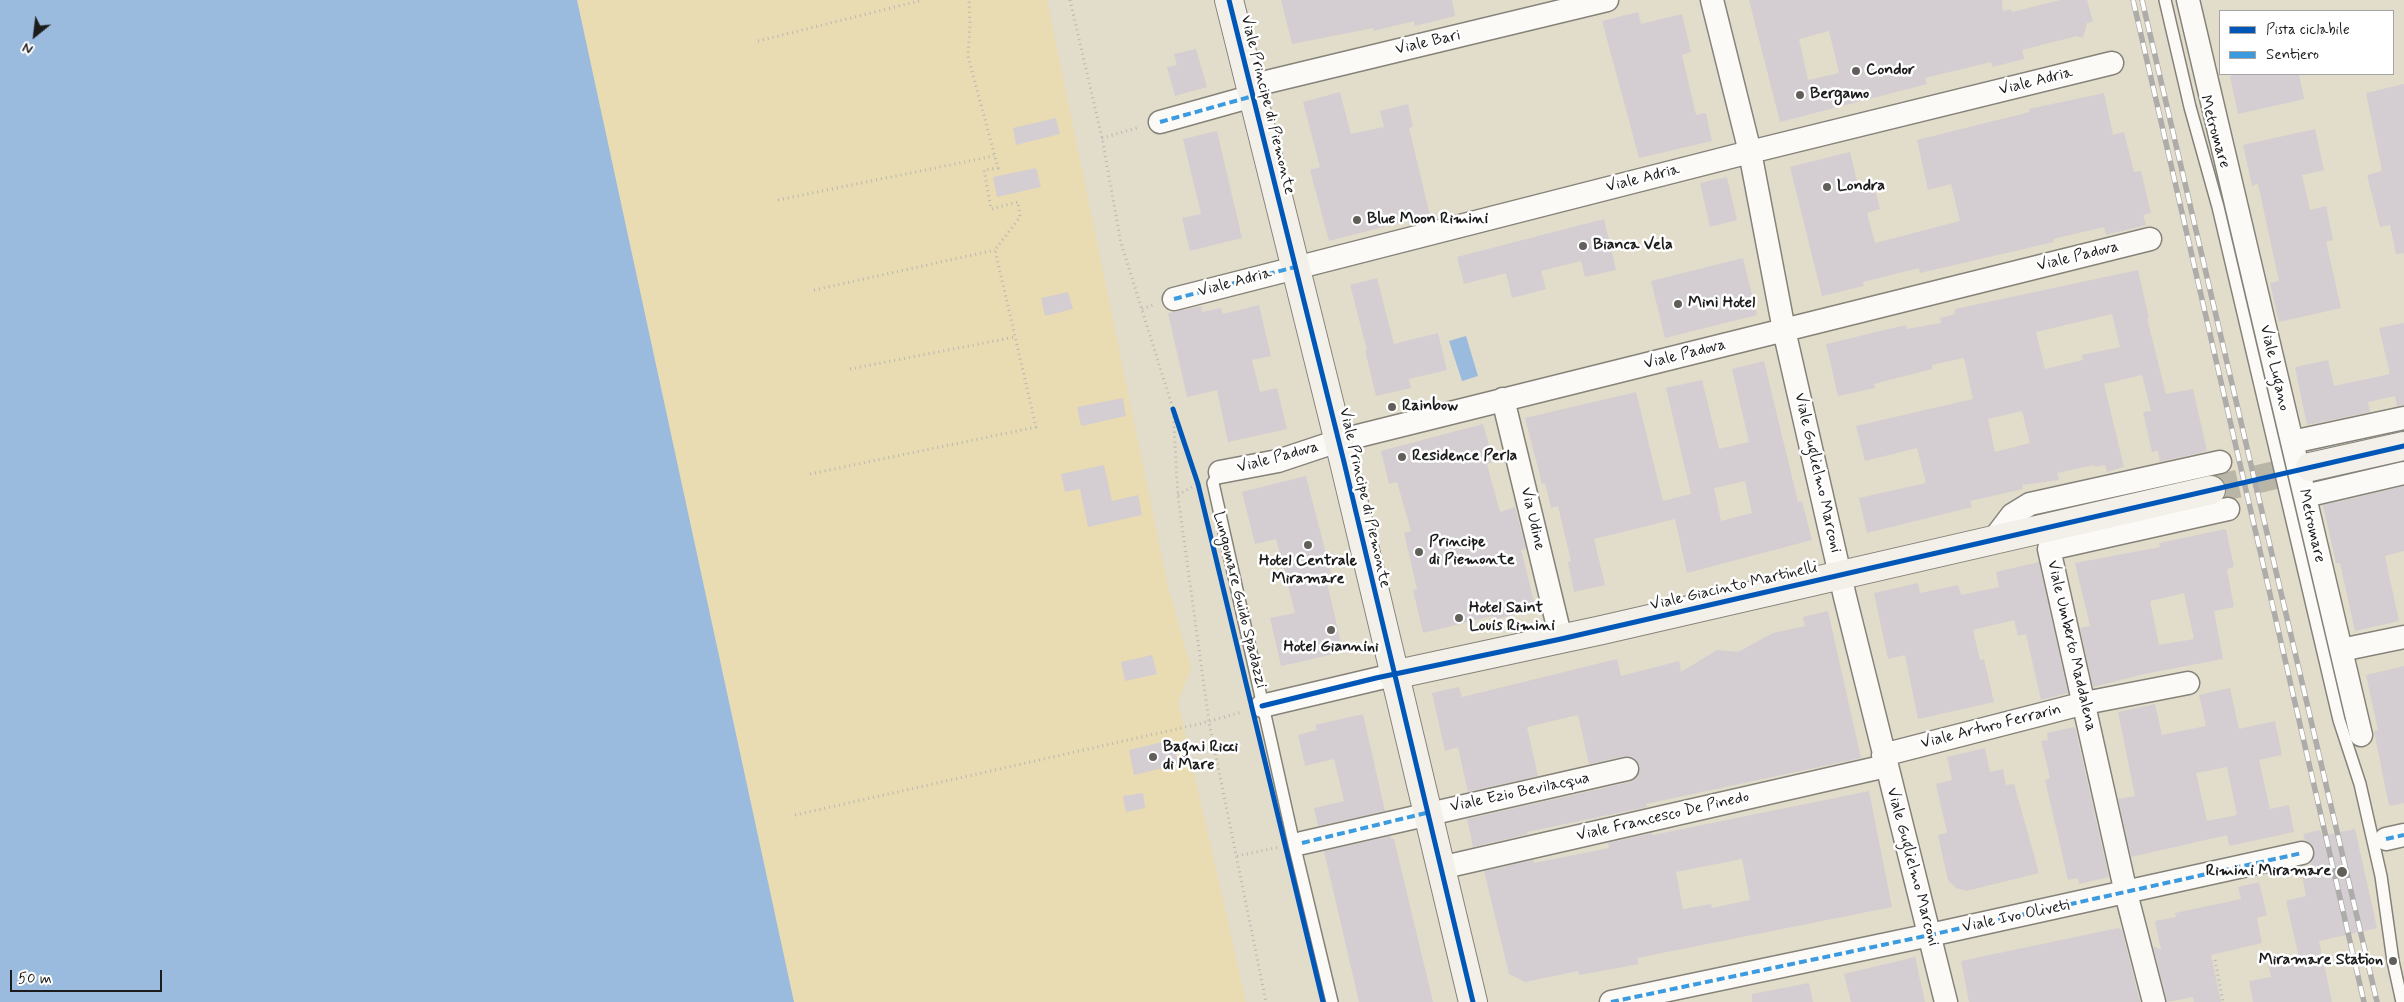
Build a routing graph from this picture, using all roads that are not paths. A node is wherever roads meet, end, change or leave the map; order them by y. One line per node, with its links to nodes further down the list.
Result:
1 (1229, 0): 7 (street, Viale Principe di Piemonte)
2 (1606, 0): 7 (street, Viale Bari)
3 (1712, 0): 9 (street, Viale Guglielmo Marconi)
4 (2165, 0): 48 (lane, Metromare)
5 (2188, 0): 17 (street, Viale Lugano)
6 (2112, 63): 9 (street, Viale Adria)
7 (1251, 91): 8 (street, Viale Bari); 11 (street, Viale Principe di Piemonte)
8 (1160, 122)
9 (1750, 152): 11 (street, Viale Adria); 13 (street, Viale Guglielmo Marconi)
10 (2150, 239): 13 (street, Viale Padova)
11 (1295, 267): 12 (street, Viale Adria); 16 (street, Viale Principe di Piemonte)
12 (1174, 299)
13 (1784, 330): 14 (street, Viale Padova); 26 (street, Viale Guglielmo Marconi)
14 (1503, 399): 16 (street, Viale Padova); 28 (street, Via Udine)
15 (2404, 418): 17 (street)
16 (1338, 441): 21 (street, Viale Padova); 30 (street, Viale Principe di Piemonte)
17 (2292, 442): 23 (street, Viale Lugano)
18 (2404, 446): 20 (street)
19 (2220, 462): 25 (street)
20 (2310, 467)
21 (1220, 472): 33 (lane, Lungomare Guido Spadazzi)
22 (2404, 473): 23 (street)
23 (2305, 496): 29 (street, Viale Lugano)
24 (2220, 500): 25 (street, Viale Giacinto Martinelli); 32 (street, Viale Umberto Maddalena)
25 (1993, 540): 26 (street, Viale Giacinto Martinelli)
26 (1840, 575): 28 (street, Viale Giacinto Martinelli); 35 (street, Viale Guglielmo Marconi)
27 (2404, 638): 29 (street)
28 (1561, 639): 30 (street, Viale Giacinto Martinelli)
29 (2340, 650): 34 (street, Viale Lugano)
30 (1393, 675): 33 (street, Viale Giacinto Martinelli); 37 (street, Viale Principe di Piemonte)
31 (2188, 683): 32 (street, Viale Arturo Ferrarin)
32 (2085, 703): 35 (street, Viale Arturo Ferrarin); 41 (street, Viale Umberto Maddalena)
33 (1262, 706): 43 (lane, Lungomare Guido Spadazzi)
34 (2361, 735)
35 (1885, 760): 40 (street, Viale Francesco De Pinedo); 42 (street, Viale Guglielmo Marconi)
36 (1628, 769): 37 (street, Viale Ezio Bevilacqua)
37 (1426, 813): 38 (street, Viale Ezio Bevilacqua); 40 (street, Viale Principe di Piemonte)
38 (1290, 842)
39 (2302, 853): 41 (street, Viale Ivo Oliveti)
40 (1440, 868): 44 (street, Viale Principe di Piemonte)
41 (2126, 893): 42 (street, Viale Ivo Oliveti); 47 (street, Viale Umberto Maddalena)
42 (1930, 935): 45 (street, Viale Ivo Oliveti); 46 (street, Viale Guglielmo Marconi)
43 (1332, 1002)
44 (1473, 1002)
45 (1611, 1002)
46 (1946, 1002)
47 (2154, 1002)
48 (2402, 1002)

